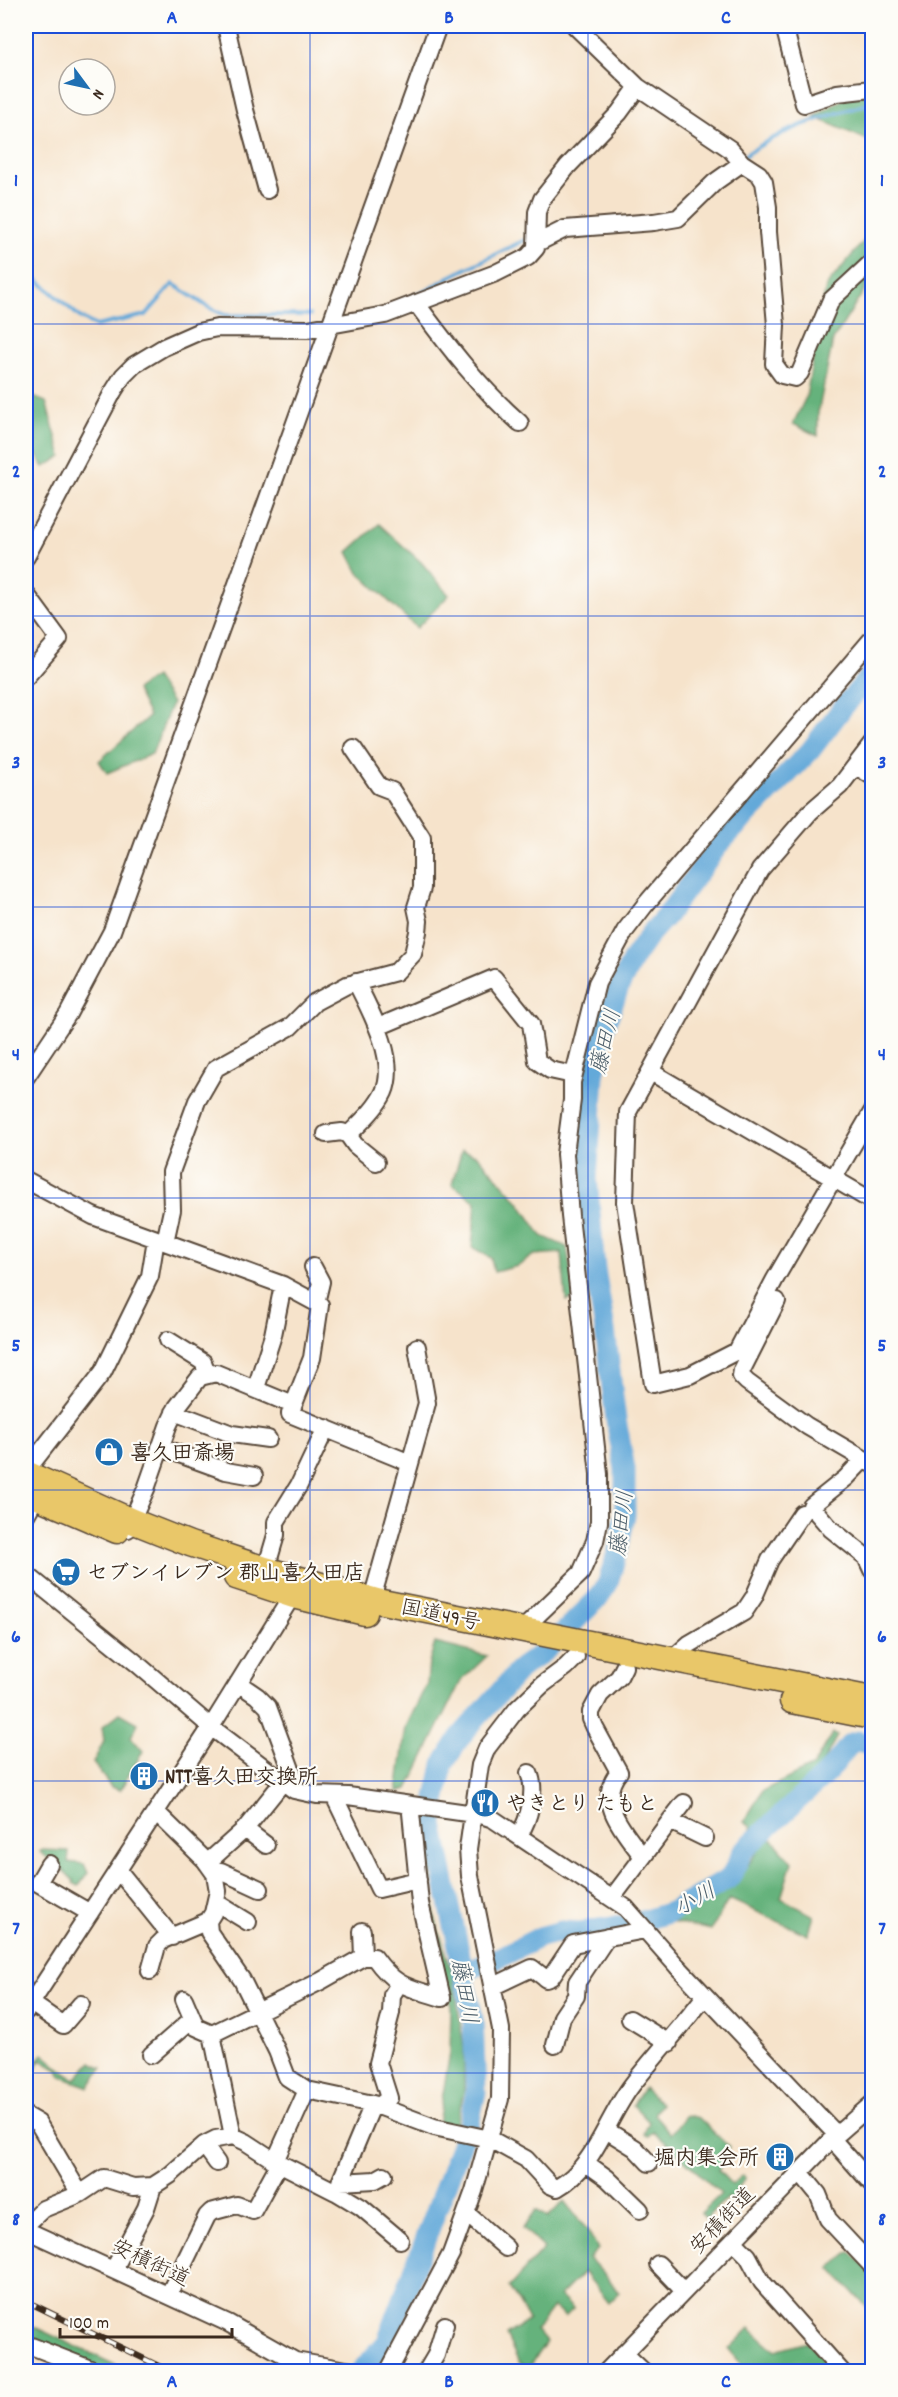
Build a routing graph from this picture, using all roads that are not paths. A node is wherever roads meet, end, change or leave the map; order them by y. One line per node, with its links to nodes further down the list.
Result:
1 (226, 26): 8 (street)
2 (438, 26): 12 (street)
3 (575, 26): 5 (street)
4 (784, 26): 6 (street)
5 (638, 87): 7 (street); 9 (street)
6 (873, 89)
7 (742, 163): 9 (street); 10 (street)
8 (267, 190)
9 (537, 243): 11 (street)
10 (873, 262)
11 (416, 303): 12 (street); 13 (street)
12 (331, 325): 14 (street); 26 (street)
13 (520, 423)
14 (26, 557)
15 (26, 594): 17 (street)
16 (873, 639): 25 (street)
17 (26, 677)
18 (873, 744): 20 (street)
19 (353, 748): 22 (street)
20 (856, 766): 21 (street); 24 (street)
21 (873, 776)
22 (356, 982): 23 (street); 34 (street)
23 (378, 1027): 25 (street); 29 (street)
24 (651, 1071): 31 (street); 37 (street)
25 (573, 1075): 60 (street)
26 (26, 1077)
27 (873, 1112): 31 (street)
28 (326, 1134): 29 (street)
29 (348, 1135): 30 (street)
30 (376, 1162)
31 (834, 1178): 33 (street); 37 (street)
32 (26, 1180): 34 (street)
33 (873, 1201)
34 (160, 1240): 36 (street); 50 (street)
35 (314, 1267): 38 (street)
36 (283, 1285): 38 (street); 42 (street)
37 (770, 1292): 48 (street)
38 (316, 1303): 43 (street)
39 (168, 1340): 41 (street)
40 (417, 1347): 49 (street)
41 (208, 1375): 42 (street); 44 (street)
42 (256, 1388): 43 (street)
43 (293, 1405): 45 (street)
44 (174, 1413): 46 (street); 47 (street)
45 (326, 1428): 49 (street); 55 (street)
46 (268, 1439)
47 (160, 1448): 51 (street); 54 (street)
48 (868, 1462): 56 (street)
49 (410, 1463): 59 (street)
50 (26, 1472): 54 (highway, 国道49号)
51 (254, 1476)
52 (29, 1502): 54 (highway, 国道49号)
53 (802, 1513): 62 (street)
54 (129, 1528): 55 (highway, 国道49号); 58 (highway, 国道49号)
55 (266, 1569): 58 (highway, 国道49号)
56 (873, 1570)
57 (26, 1574): 67 (street)
58 (297, 1588): 59 (highway, 国道49号); 60 (highway, 国道49号); 64 (street)
59 (372, 1599): 60 (highway, 国道49号)
60 (519, 1636): 61 (highway, 国道49号)
61 (576, 1651): 62 (highway, 国道49号); 63 (highway, 国道49号); 74 (street)
62 (670, 1660): 65 (highway, 国道49号)
63 (624, 1667): 66 (highway, 国道49号); 80 (street)
64 (238, 1683): 67 (street); 69 (street)
65 (873, 1699)
66 (873, 1717)
67 (211, 1727): 69 (street); 73 (street)
68 (529, 1773): 77 (street)
69 (288, 1786): 70 (street); 76 (street)
70 (334, 1796): 72 (street); 84 (street)
71 (684, 1803): 75 (street)
72 (411, 1810): 74 (street); 84 (street)
73 (156, 1812): 82 (street); 83 (street)
74 (474, 1814): 77 (street); 98 (street)
75 (670, 1821): 78 (street); 80 (street)
76 (245, 1828): 79 (street); 82 (street)
77 (519, 1835): 86 (street)
78 (705, 1838)
79 (266, 1845)
80 (643, 1857): 86 (street)
81 (49, 1864): 88 (street)
82 (210, 1867): 85 (street); 87 (street)
83 (118, 1870): 88 (street); 93 (street)
84 (418, 1880): 97 (street)
85 (260, 1889)
86 (612, 1898): 91 (street)
87 (217, 1903): 89 (street); 90 (street)
88 (90, 1913): 102 (street)
89 (208, 1921): 93 (street); 103 (street)
90 (248, 1922)
91 (640, 1925): 94 (street); 99 (street)
92 (362, 1931): 95 (street)
93 (172, 1937): 96 (street)
94 (607, 1937): 98 (street); 108 (street)
95 (363, 1957): 97 (street); 103 (street)
96 (150, 1971)
97 (399, 1984): 111 (street)
98 (494, 1986): 117 (street)
99 (705, 1996): 107 (street); 116 (street)
100 (184, 1999): 105 (street)
101 (81, 2004): 102 (street)
102 (28, 2007)
103 (257, 2011): 106 (street); 110 (street)
104 (630, 2019): 107 (street)
105 (191, 2020): 106 (street); 109 (street)
106 (212, 2034): 115 (street)
107 (669, 2043): 114 (street)
108 (555, 2044)
109 (152, 2055)
110 (307, 2090): 111 (street); 119 (street)
111 (376, 2105): 117 (street); 127 (street)
112 (872, 2105): 116 (street, 安積街道)
113 (26, 2116): 128 (street)
114 (606, 2130): 121 (street); 122 (street)
115 (233, 2136): 118 (street); 119 (street)
116 (834, 2137): 123 (street, 安積街道); 125 (street)
117 (490, 2139): 121 (street); 130 (street)
118 (204, 2145): 120 (street); 126 (street)
119 (275, 2161): 127 (street); 140 (street)
120 (217, 2163)
121 (586, 2163): 129 (street)
122 (649, 2163)
123 (800, 2172): 134 (street, 安積街道); 137 (street)
124 (384, 2175): 127 (street)
125 (873, 2184)
126 (153, 2186): 128 (street); 138 (street)
127 (338, 2187): 133 (street)
128 (80, 2194): 131 (street)
129 (640, 2210)
130 (466, 2213): 135 (street); 146 (street)
131 (26, 2225)
132 (26, 2230): 138 (street, 安積街道)
133 (400, 2240)
134 (733, 2241): 139 (street, 安積街道); 150 (street)
135 (506, 2248)
136 (658, 2264): 139 (street)
137 (873, 2266)
138 (114, 2269): 140 (street, 安積街道)
139 (684, 2291): 143 (street, 安積街道)
140 (169, 2294): 145 (street, 安積街道)
141 (445, 2325): 147 (street)
142 (26, 2344): 144 (street)
143 (624, 2353): 148 (street, 安積街道); 149 (street)
144 (92, 2370)
145 (358, 2372)
146 (388, 2372)
147 (426, 2372)
148 (606, 2372)
149 (644, 2372)
150 (842, 2372)

